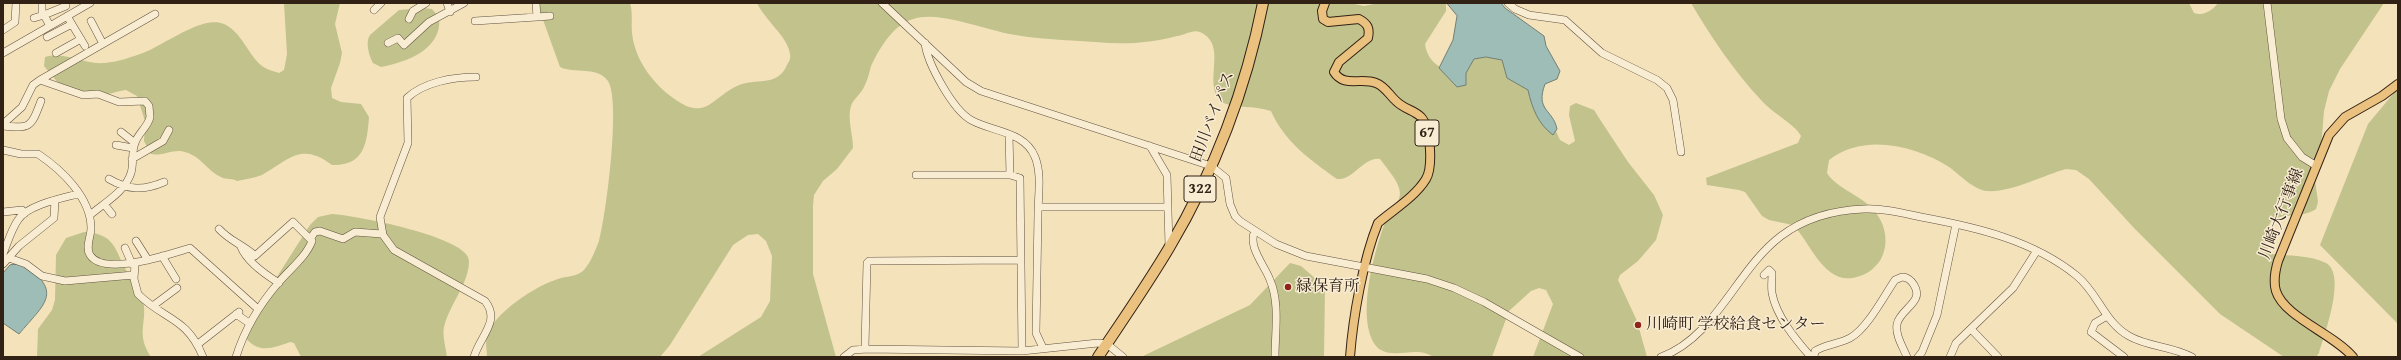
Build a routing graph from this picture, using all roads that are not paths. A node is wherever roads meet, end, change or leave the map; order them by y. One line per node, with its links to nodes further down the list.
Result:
1 (16, 3): 29 (street)
2 (42, 3): 19 (street)
3 (66, 3): 19 (street)
4 (90, 3): 15 (street)
5 (381, 3): 16 (street)
6 (426, 3): 24 (street)
7 (447, 3): 17 (street)
8 (464, 3): 17 (street)
9 (536, 3): 22 (street)
10 (882, 3): 33 (street)
11 (1263, 3): 53 (highway, 田川バイパス / 322)
12 (1325, 3): 82 (main road, 67)
13 (1508, 3): 50 (street)
14 (2267, 3): 52 (street)
15 (82, 5): 20 (street)
16 (374, 10)
17 (450, 12): 32 (street)
18 (155, 14): 34 (street)
19 (43, 15): 23 (street); 28 (street)
20 (67, 16): 27 (street); 28 (street)
21 (550, 16): 22 (street)
22 (537, 17): 26 (street)
23 (34, 18)
24 (409, 19)
25 (91, 21): 34 (street)
26 (475, 21)
27 (72, 24): 30 (street); 31 (street)
28 (50, 26): 36 (street)
29 (3, 30)
30 (47, 37)
31 (81, 39): 35 (street); 37 (street)
32 (388, 43)
33 (925, 43): 45 (street); 48 (street)
34 (103, 44): 39 (street)
35 (85, 46)
36 (3, 53)
37 (56, 53)
38 (476, 78): 71 (street)
39 (40, 80): 42 (street); 47 (street)
40 (2398, 84): 52 (main road, 川崎大行事線)
41 (41, 101): 42 (street)
42 (3, 125)
43 (169, 130): 51 (street)
44 (121, 132): 47 (street)
45 (1009, 135): 55 (street); 62 (street)
46 (116, 145): 47 (street)
47 (134, 146): 51 (street)
48 (1150, 146): 53 (street); 63 (street)
49 (3, 150): 59 (street)
50 (1682, 152)
51 (132, 159): 58 (street)
52 (2315, 165): 115 (main road, 川崎大行事線)
53 (1211, 166): 70 (street); 74 (highway, 田川バイパス / 322)
54 (916, 175): 55 (street)
55 (1010, 175): 79 (street)
56 (109, 179): 58 (street)
57 (164, 182): 58 (street)
58 (123, 187): 61 (street)
59 (78, 194): 60 (street); 67 (street)
60 (54, 200): 65 (street); 76 (street)
61 (104, 204): 66 (street); 67 (street)
62 (1038, 207): 63 (street); 95 (street)
63 (1168, 208): 74 (street)
64 (3, 212): 65 (street)
65 (24, 214): 76 (street)
66 (112, 214)
67 (90, 215): 81 (street)
68 (1956, 224): 75 (street); 107 (street); 110 (street)
69 (219, 229): 73 (street)
70 (1255, 231): 82 (street); 104 (street)
71 (382, 234): 72 (street); 100 (street)
72 (310, 239): 73 (street); 86 (street)
73 (241, 247): 86 (street)
74 (1170, 248): 94 (highway, 田川バイパス / 322)
75 (2036, 252): 90 (street); 92 (street)
76 (6, 256): 80 (street); 84 (street)
77 (162, 256): 78 (street); 85 (street); 89 (street)
78 (148, 260): 81 (street); 81 (street)
79 (1019, 260): 96 (street); 97 (street)
80 (3, 264)
81 (133, 264): 84 (street)
82 (1365, 266): 105 (main road, 67); 106 (street)
83 (1764, 274): 108 (street)
84 (134, 275): 88 (street)
85 (176, 279)
86 (279, 283): 89 (street)
87 (177, 288): 88 (street)
88 (154, 305): 93 (street)
89 (258, 309): 91 (street)
90 (2107, 316): 113 (street); 114 (street)
91 (249, 323): 93 (street); 99 (street)
92 (1971, 329): 111 (street); 112 (street)
93 (198, 344): 98 (street)
94 (1107, 344): 95 (street); 102 (highway, 田川バイパス / 322); 103 (street)
95 (1043, 348): 97 (street)
96 (867, 349): 97 (street); 101 (street)
97 (1022, 351)
98 (204, 357)
99 (236, 357)
100 (474, 357)
101 (844, 357)
102 (1098, 357)
103 (1123, 357)
104 (1276, 357)
105 (1350, 357)
106 (1580, 357)
107 (1661, 357)
108 (1813, 357): 109 (street)
109 (1907, 357)
110 (1918, 357)
111 (1950, 357)
112 (1998, 357)
113 (2124, 357)
114 (2192, 357)
115 (2353, 357)

